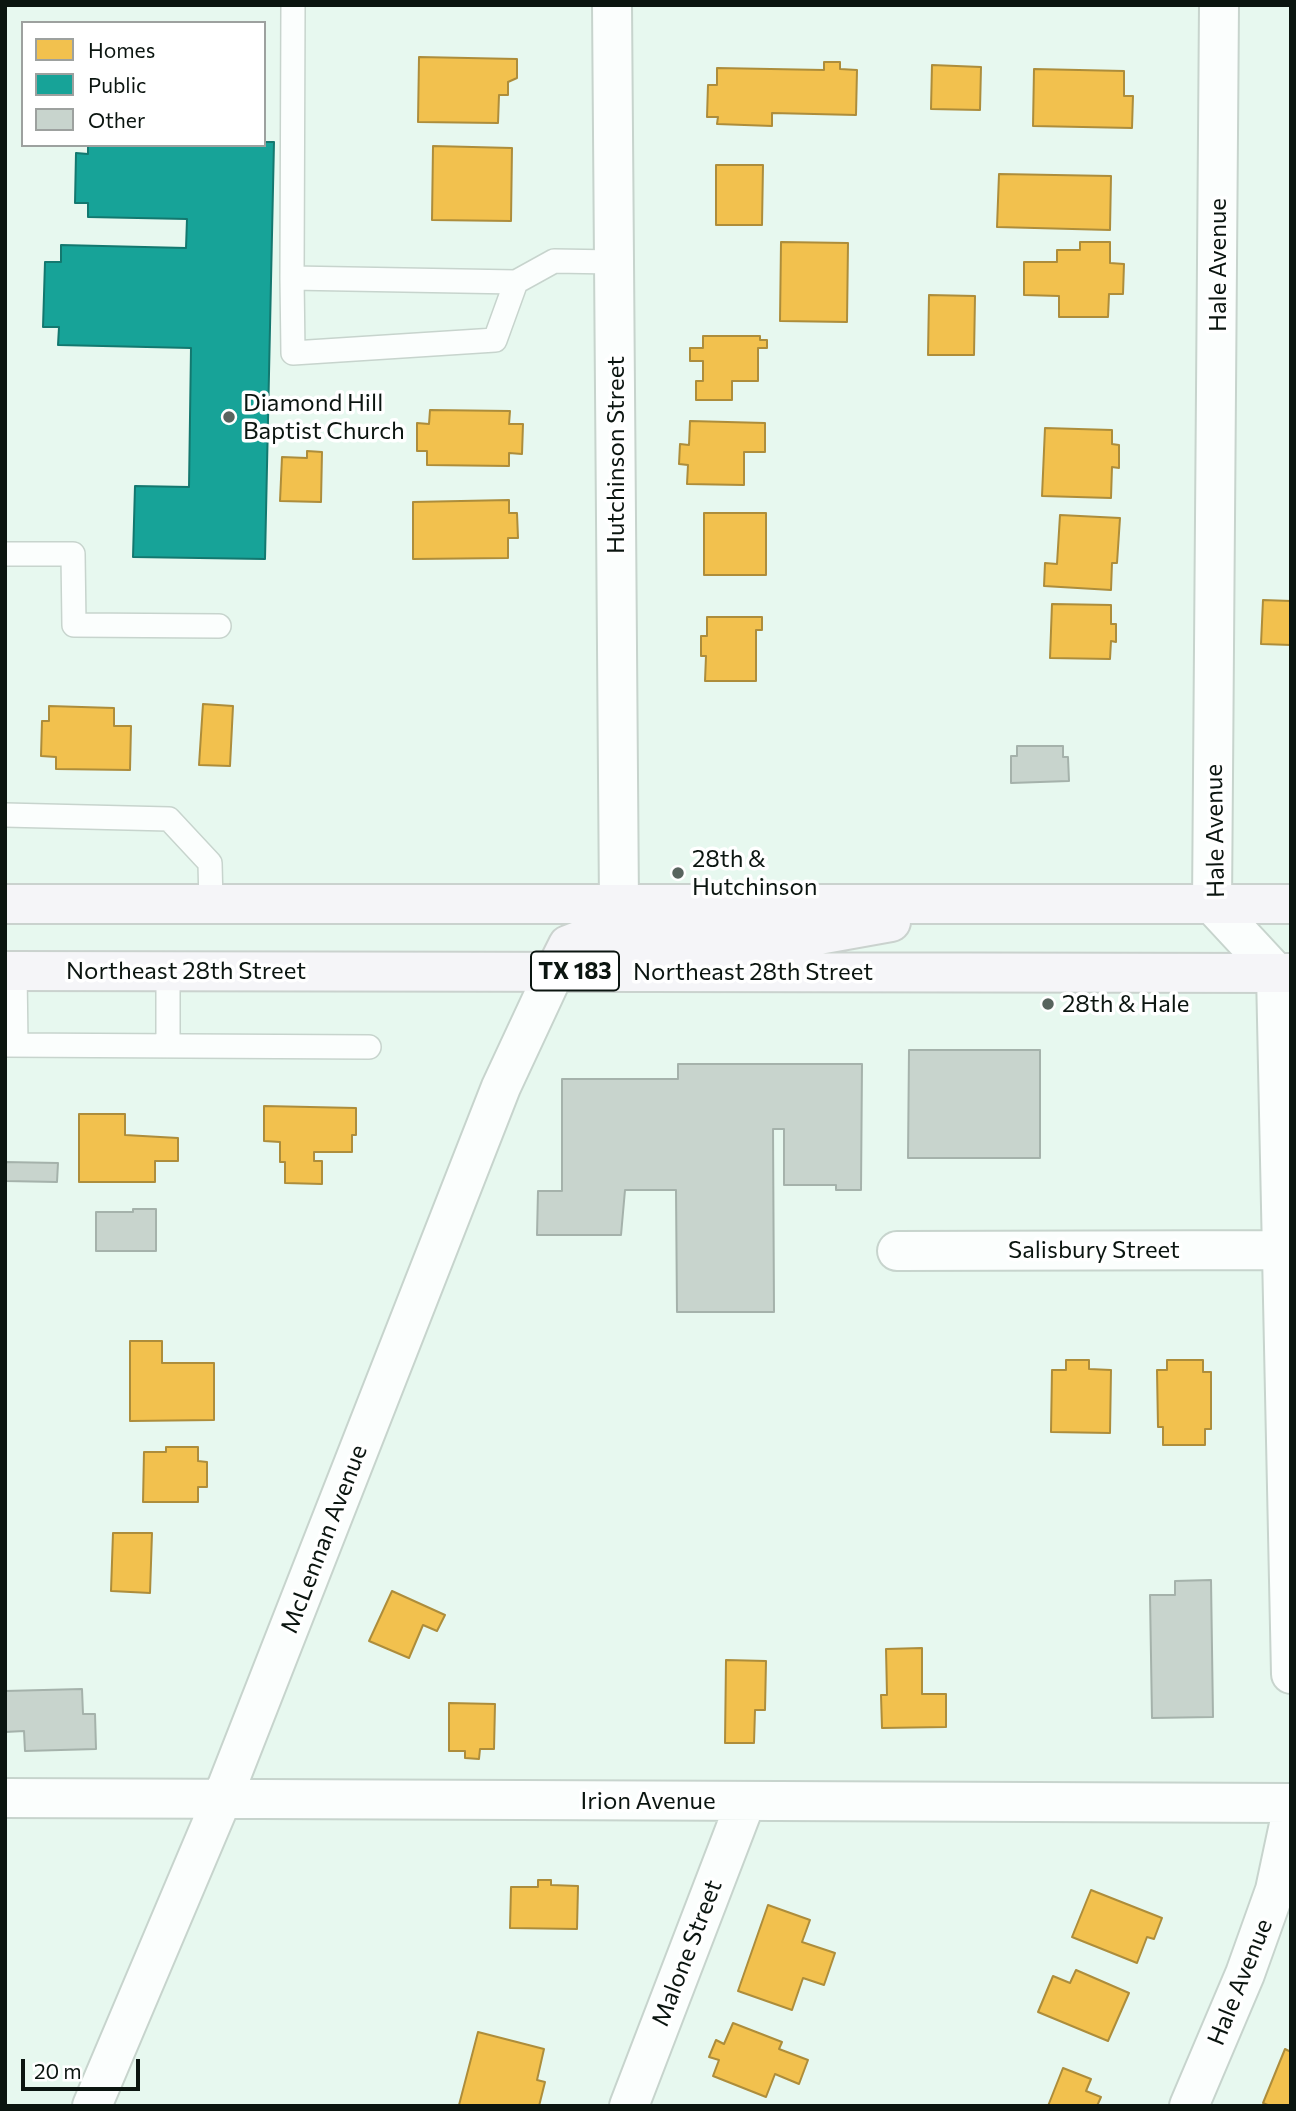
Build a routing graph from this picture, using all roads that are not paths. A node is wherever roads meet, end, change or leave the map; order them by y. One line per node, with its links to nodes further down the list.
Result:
1 (293, 5): 5 (lane)
2 (612, 5): 4 (street, Hutchinson Street)
3 (1219, 5): 14 (street, Hale Avenue)
4 (614, 262): 6 (lane); 12 (street, Hutchinson Street)
5 (292, 278): 6 (lane); 6 (lane)
6 (516, 282)
7 (5, 554): 8 (lane)
8 (219, 626)
9 (5, 815): 11 (lane)
10 (5, 904): 11 (main road)
11 (211, 904): 12 (main road)
12 (620, 904): 13 (main road)
13 (997, 904): 14 (main road); 18 (main road)
14 (1212, 904): 15 (main road); 19 (street, Hale Avenue)
15 (1291, 904)
16 (10, 971): 17 (main road, Northeast 28th Street / TX 183); 20 (lane)
17 (168, 971): 18 (main road, Northeast 28th Street / TX 183); 21 (lane)
18 (555, 971): 19 (main road, Northeast 28th Street / TX 183); 27 (street, McLennan Avenue)
19 (1284, 973): 23 (street)
20 (11, 1045): 21 (lane)
21 (168, 1045): 22 (lane)
22 (369, 1047)
23 (1287, 1250): 24 (street, Salisbury Street); 25 (street)
24 (897, 1251)
25 (1291, 1674)
26 (5, 1798): 27 (street, Irion Avenue)
27 (222, 1799): 28 (street, Irion Avenue); 31 (street, McLennan Avenue)
28 (746, 1801): 29 (street, Irion Avenue); 32 (street, Malone Street)
29 (1291, 1803)
30 (1291, 1815): 33 (street, Hale Avenue)
31 (92, 2106)
32 (629, 2106)
33 (1189, 2106)

